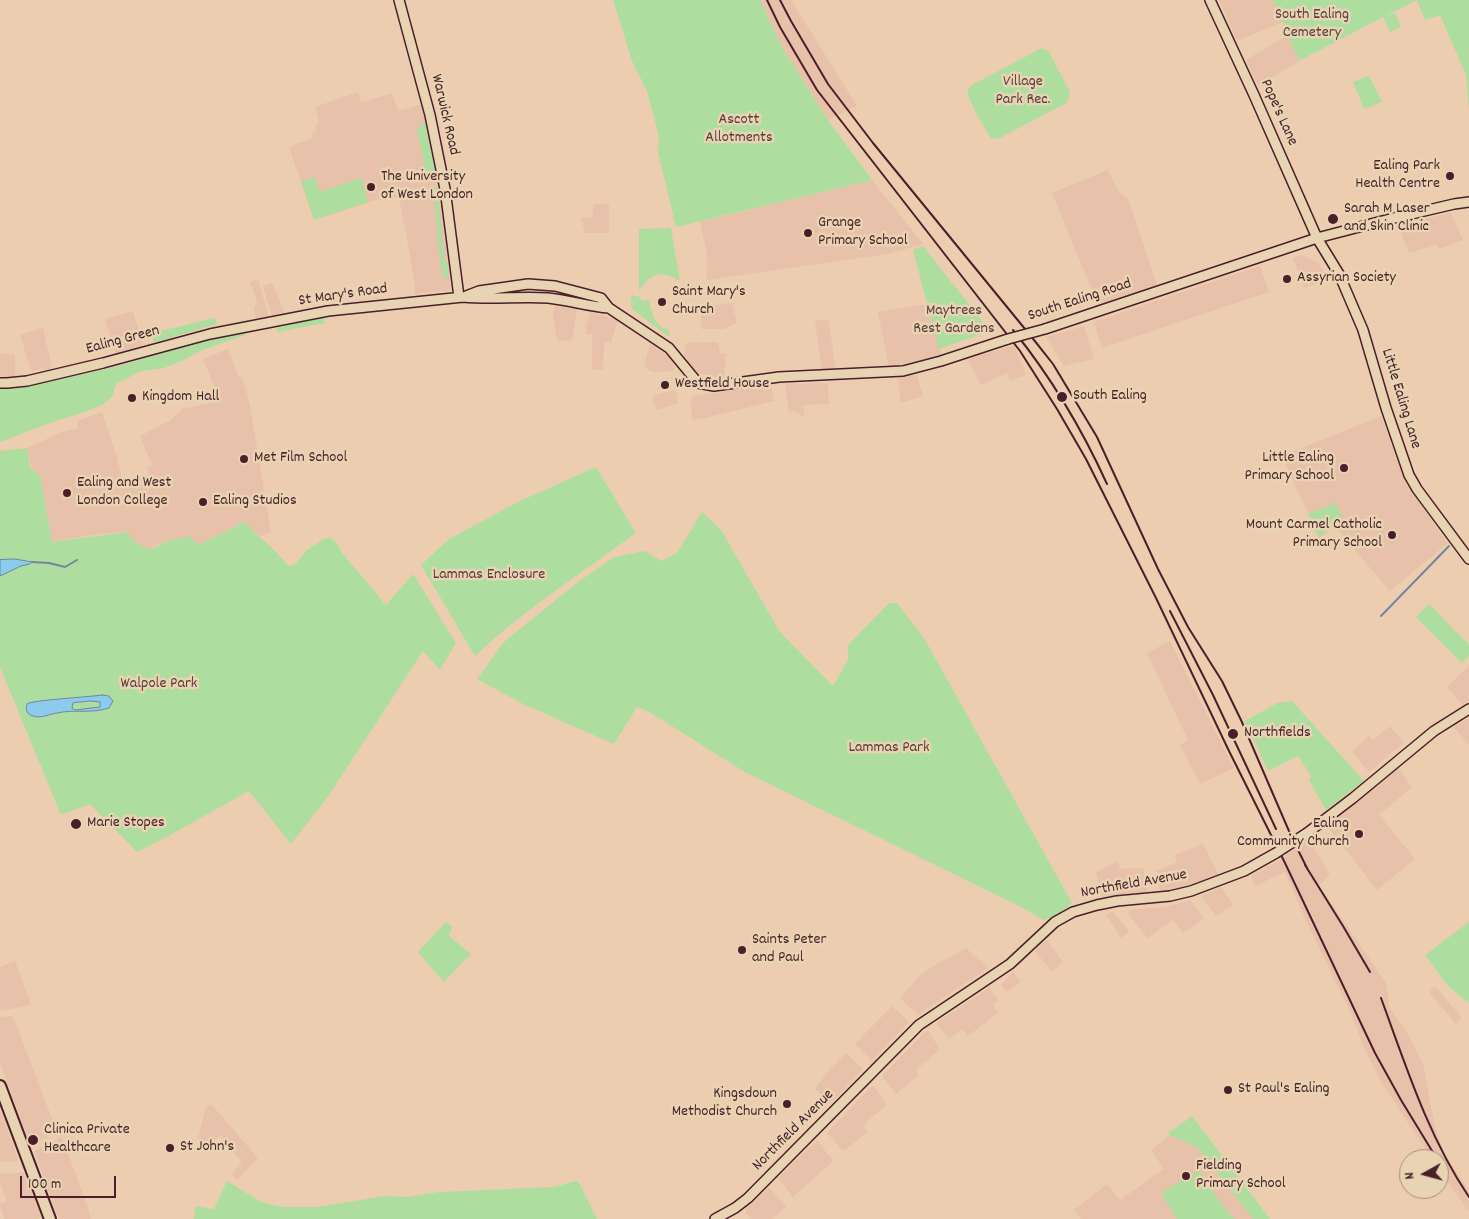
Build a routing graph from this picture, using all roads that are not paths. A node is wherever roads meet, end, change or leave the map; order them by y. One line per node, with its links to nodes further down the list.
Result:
1 (399, 0): 5 (main road, Warwick Road)
2 (1210, 0): 4 (main road, Pope's Lane)
3 (1469, 202): 4 (main road, South Ealing Road)
4 (1317, 238): 8 (main road, South Ealing Road, bridge); 10 (main road, Little Ealing Lane)
5 (461, 297): 6 (main road, St Mary's Road); 6 (main road, St Mary's Road); 7 (main road, St Mary's Road)
6 (609, 308): 8 (main road, St Mary's Road)
7 (228, 331): 9 (main road, Ealing Green)
8 (693, 379)
9 (0, 383)
10 (1469, 559)
11 (1469, 709): 14 (main road, Northfield Avenue, bridge)
12 (0, 1086): 13 (main road)
13 (50, 1219)
14 (715, 1219)

